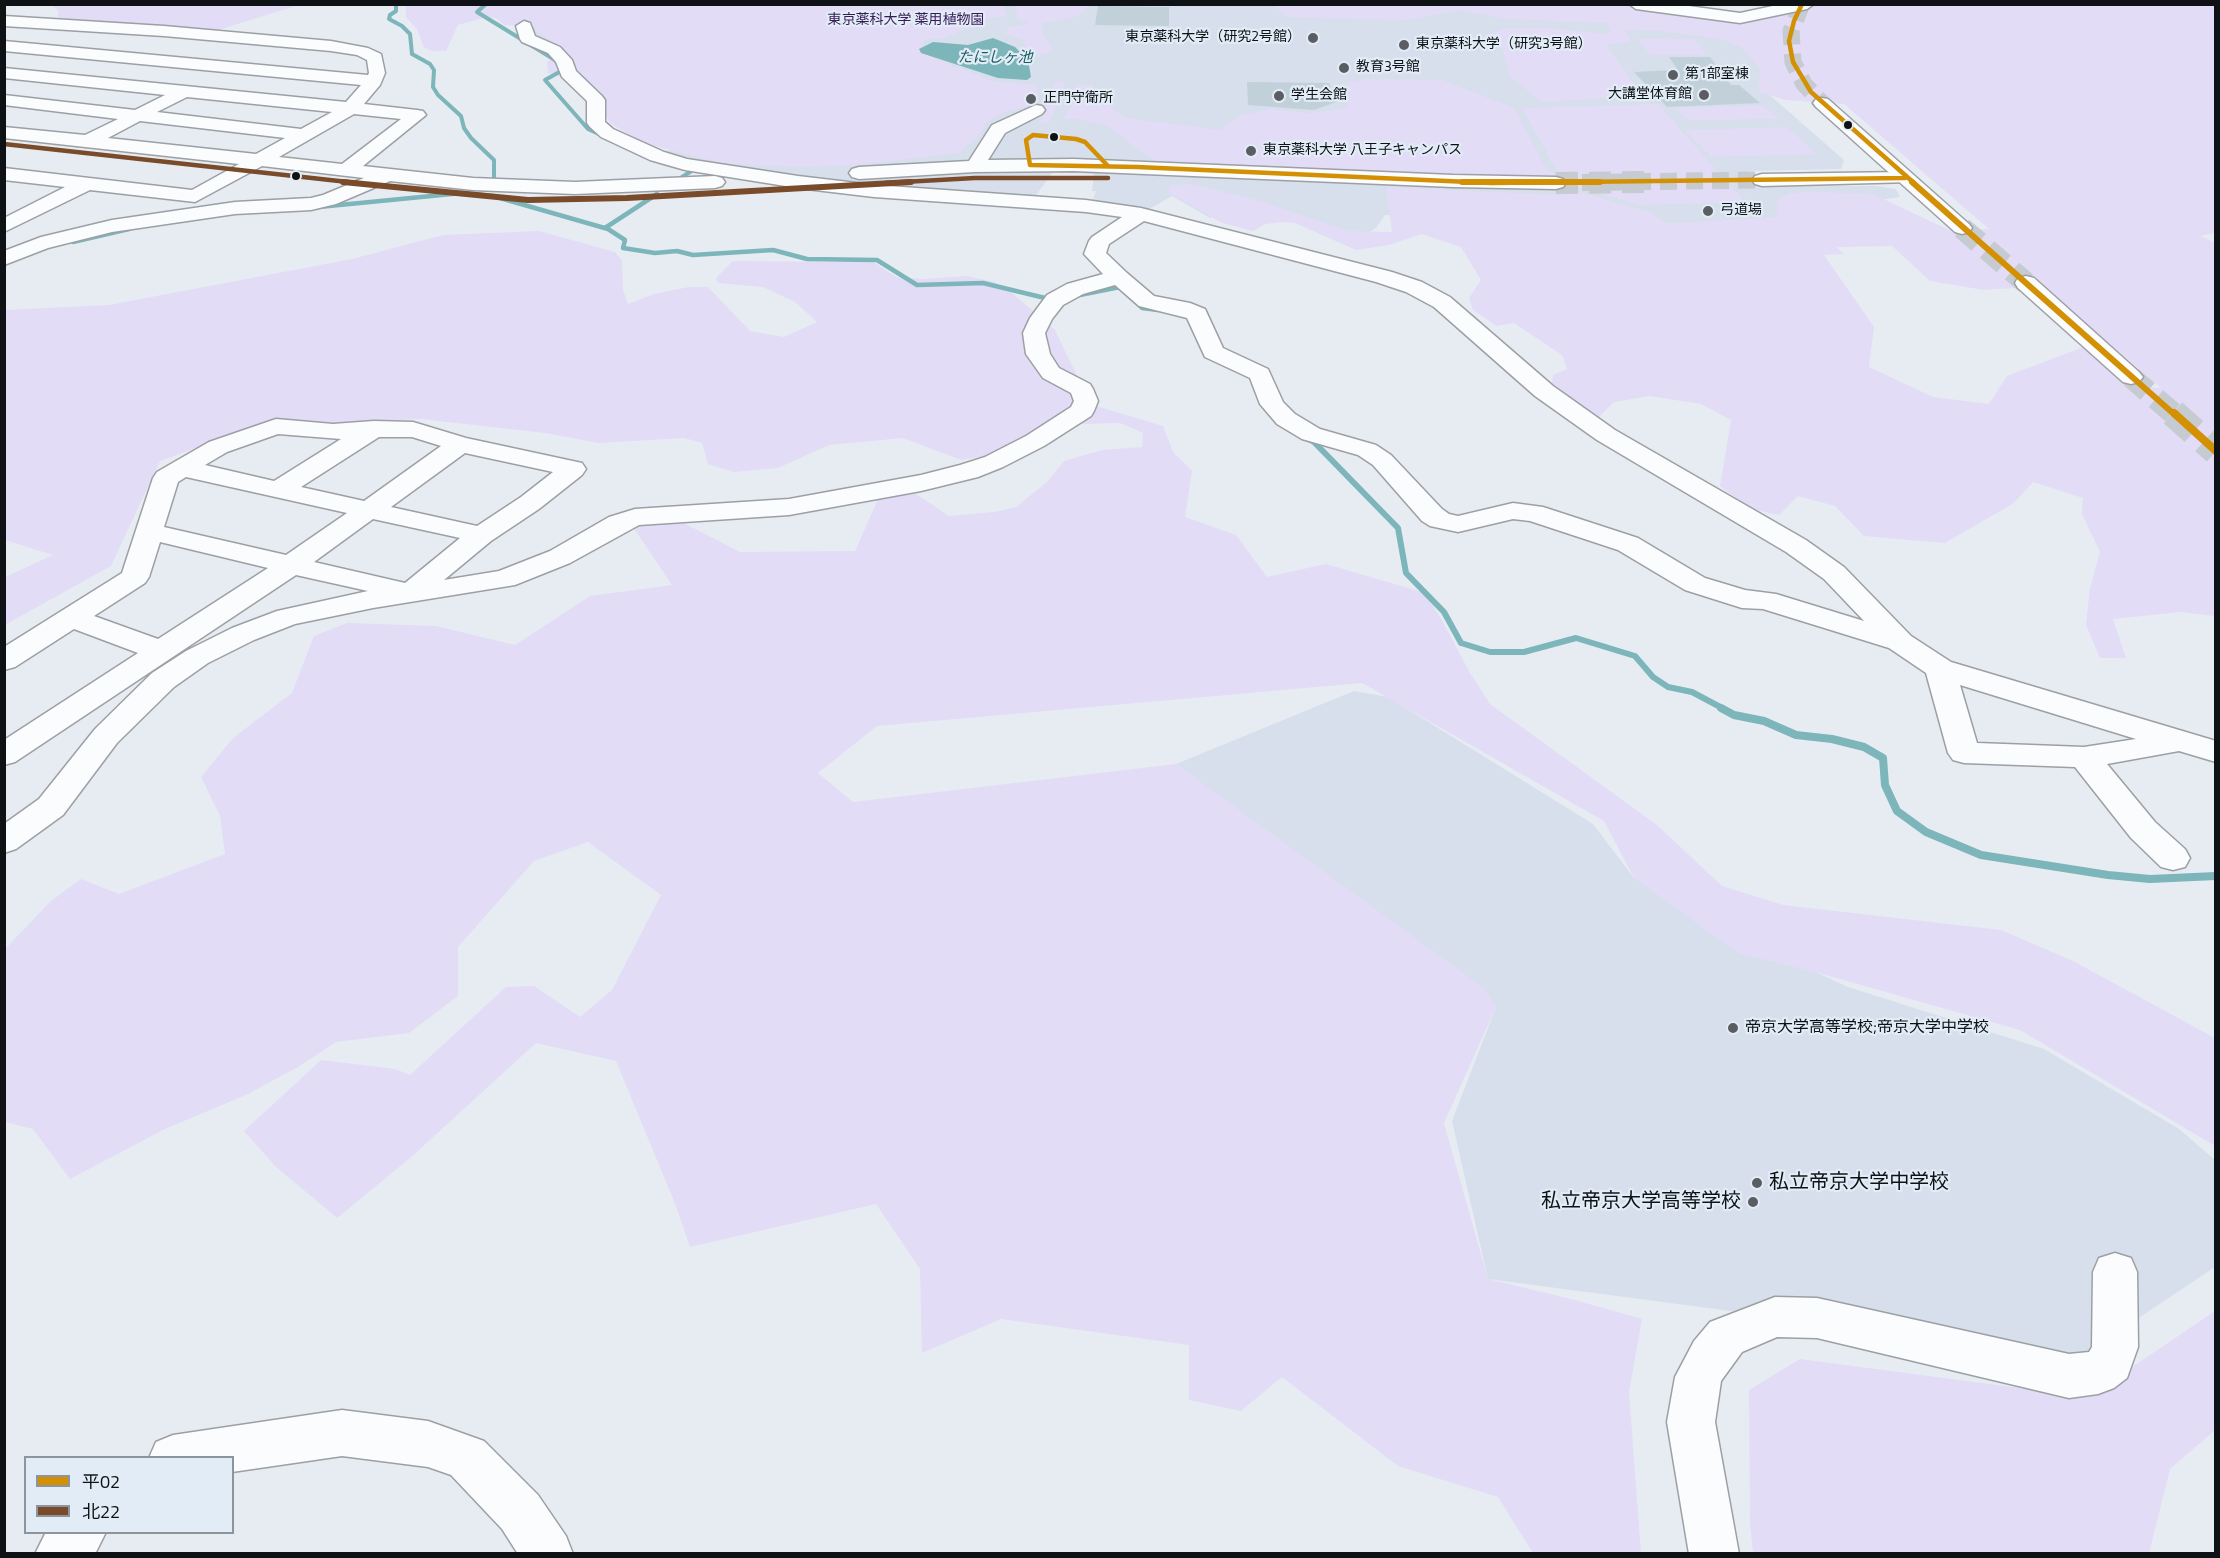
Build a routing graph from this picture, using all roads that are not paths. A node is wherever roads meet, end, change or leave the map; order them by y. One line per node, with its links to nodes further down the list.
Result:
1 (1636, 4): 2 (street)
2 (1808, 4)
3 (4, 21): 4 (street)
4 (59, 23): 6 (street); 7 (street)
5 (524, 26): 26 (street)
6 (283, 41): 8 (street); 10 (street)
7 (8, 48): 8 (street)
8 (233, 67): 10 (street); 11 (street)
9 (4, 73): 11 (street)
10 (374, 81): 14 (street)
11 (185, 91): 14 (street); 15 (street)
12 (4, 100): 15 (street)
13 (1822, 103): 25 (street)
14 (350, 108): 17 (street); 22 (street)
15 (140, 115): 17 (street); 19 (street)
16 (4, 132): 19 (street)
17 (305, 135): 20 (street)
18 (994, 135): 21 (street)
19 (88, 141): 20 (street); 24 (street)
20 (261, 160): 22 (street); 29 (street)
21 (975, 166): 26 (street); 28 (street)
22 (346, 170): 23 (street)
23 (387, 175): 26 (street); 33 (street)
24 (10, 178): 29 (street)
25 (1905, 178): 27 (street); 34 (street)
26 (770, 179): 31 (street)
27 (1762, 180)
28 (1556, 183)
29 (84, 185): 30 (street)
30 (35, 210): 32 (street); 33 (street)
31 (1141, 214): 36 (street); 49 (street)
32 (4, 226)
33 (112, 226): 35 (street)
34 (1962, 228)
35 (4, 260)
36 (1119, 278): 47 (street); 49 (street)
37 (2026, 283): 38 (street)
38 (2131, 377)
39 (374, 429): 40 (street); 41 (street); 42 (street)
40 (461, 444): 43 (street); 45 (street)
41 (182, 468): 42 (street); 44 (street)
42 (281, 488): 43 (street)
43 (372, 509): 45 (street); 46 (street)
44 (150, 532): 46 (street); 48 (street)
45 (481, 535): 47 (street)
46 (290, 566): 47 (street); 50 (street)
47 (411, 593): 57 (street)
48 (72, 618): 50 (street); 51 (street)
49 (1900, 642): 52 (street)
50 (162, 651): 55 (street)
51 (4, 661)
52 (1940, 669): 53 (street); 56 (street)
53 (2177, 742): 54 (street); 56 (street)
54 (2216, 752)
55 (4, 755)
56 (2084, 757): 58 (street)
57 (4, 841)
58 (2173, 858)
59 (2115, 1272): 64 (street)
60 (187, 1456): 63 (street)
61 (80, 1534): 62 (street)
62 (60, 1554)
63 (548, 1554)
64 (1714, 1554)

